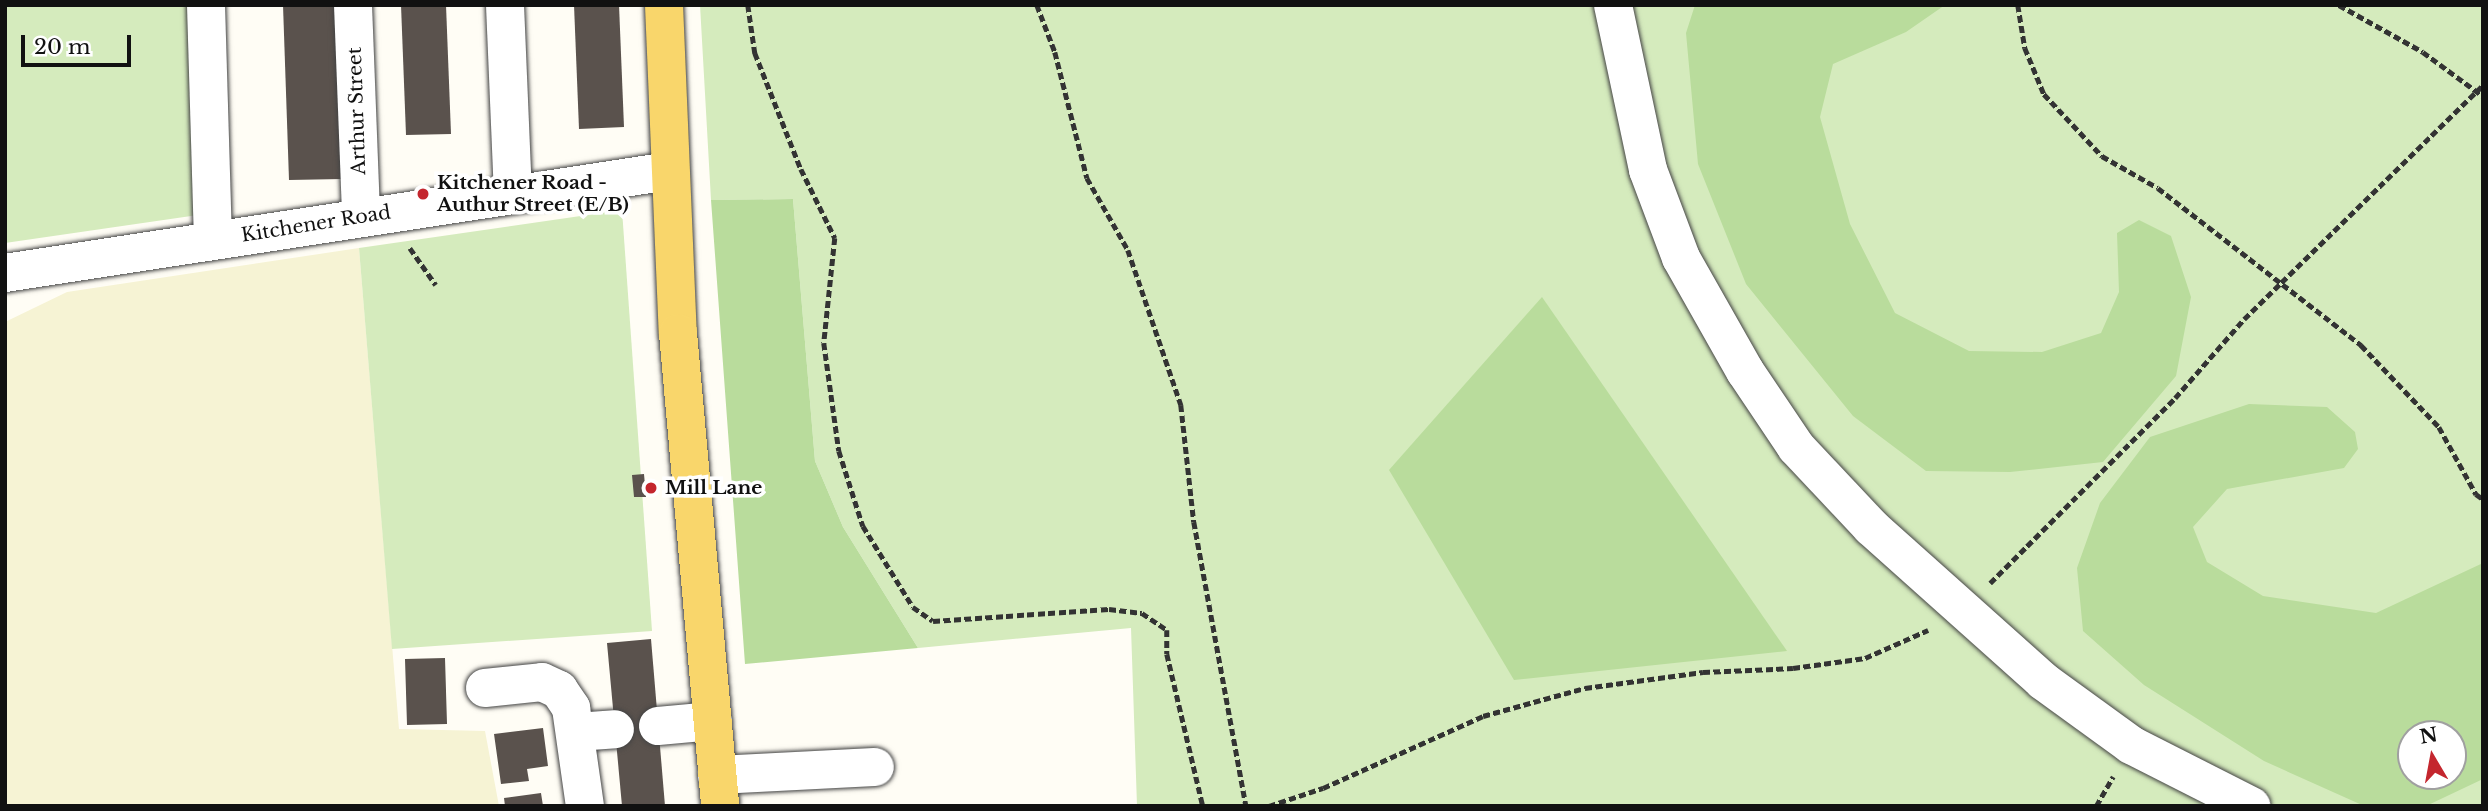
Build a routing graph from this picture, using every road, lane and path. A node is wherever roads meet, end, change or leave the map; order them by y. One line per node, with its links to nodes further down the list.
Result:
1 (206, 5): 14 (street)
2 (353, 5): 13 (street, Arthur Street)
3 (505, 5): 12 (street)
4 (664, 5): 11 (main road)
5 (748, 5): 25 (path)
6 (1037, 5): 26 (path)
7 (1613, 5): 27 (street)
8 (2018, 5): 16 (path)
9 (2339, 5): 10 (path)
10 (2483, 96)
11 (669, 171): 12 (street, Kitchener Road); 18 (main road)
12 (513, 194): 13 (street, Kitchener Road)
13 (361, 217): 14 (street, Kitchener Road)
14 (213, 239): 15 (street, Kitchener Road)
15 (5, 273)
16 (2483, 499)
17 (485, 688): 21 (street)
18 (713, 721): 19 (street); 23 (main road)
19 (658, 726)
20 (615, 729): 21 (street)
21 (576, 732): 24 (street)
22 (875, 767): 23 (street)
23 (719, 790)
24 (584, 806)
25 (1203, 806)
26 (1246, 806)
27 (2251, 806)

